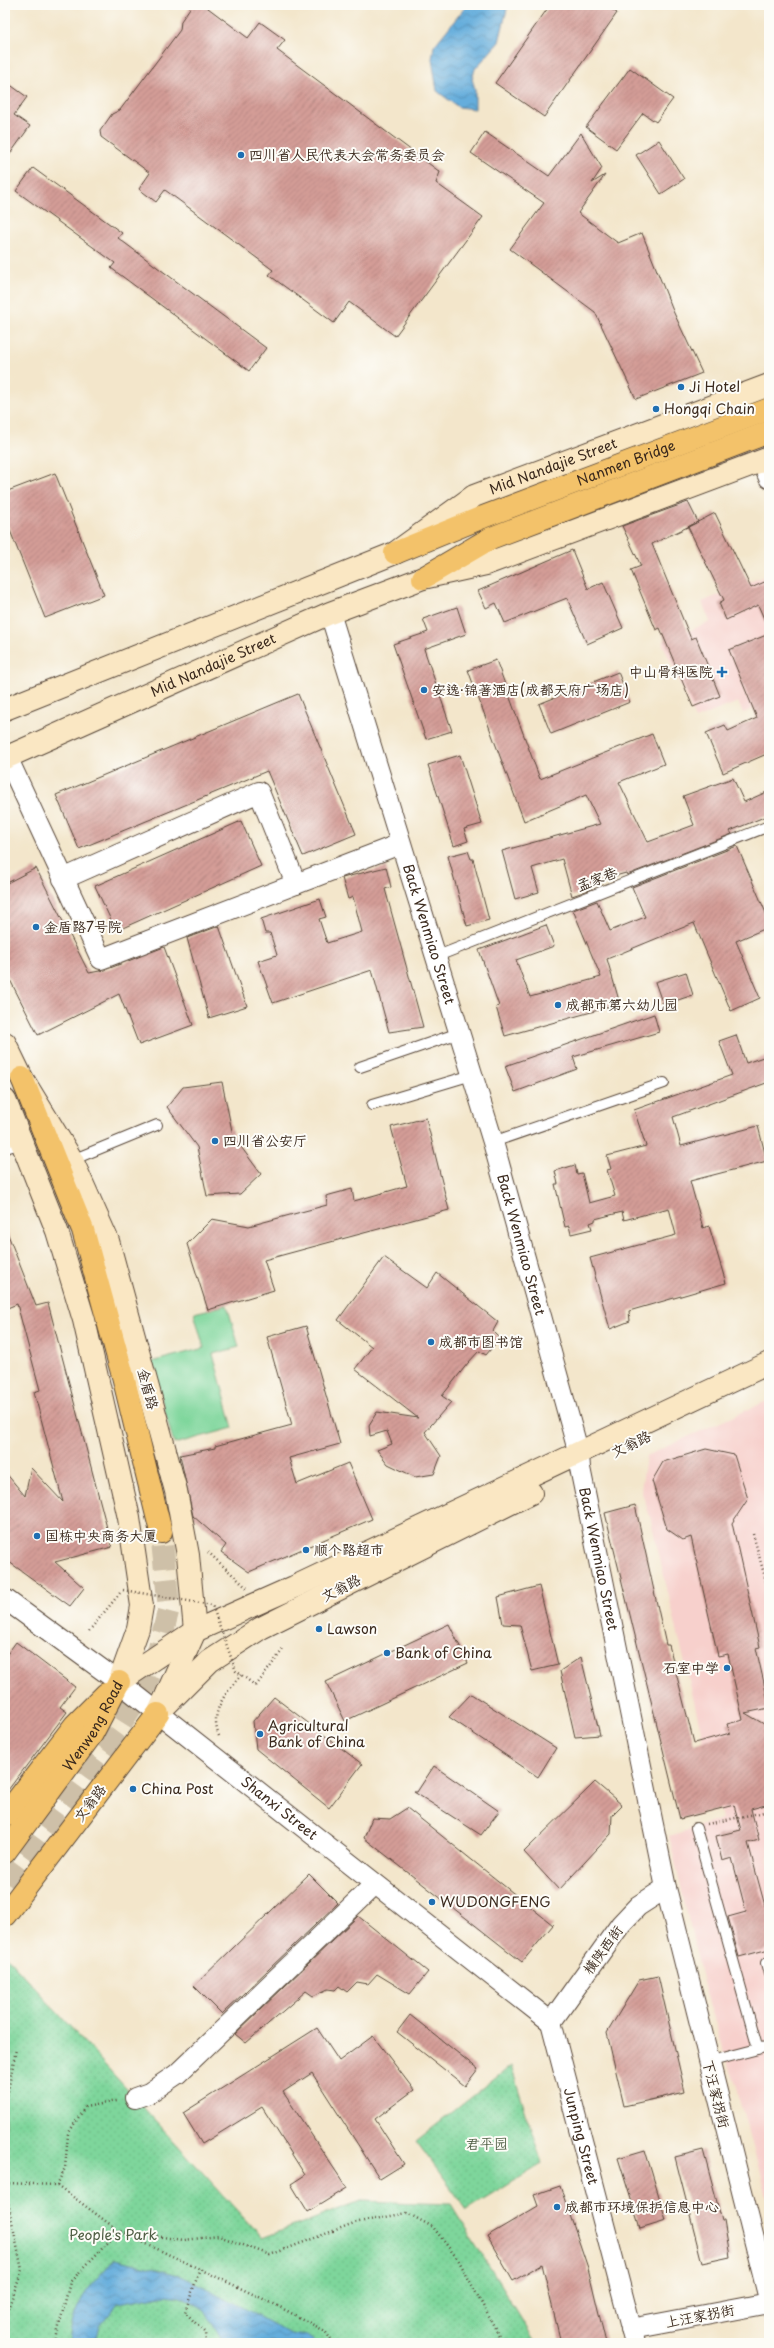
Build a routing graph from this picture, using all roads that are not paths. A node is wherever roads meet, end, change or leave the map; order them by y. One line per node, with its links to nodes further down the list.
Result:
1 (769, 385): 7 (main road, Mid Nandajie Street)
2 (769, 409): 5 (main road, Nanmen Bridge)
3 (769, 432): 6 (main road, Nanmen Bridge)
4 (767, 466): 8 (main road, Mid Nandajie Street)
5 (483, 517): 7 (main road, Mid Nandajie Street)
6 (491, 538): 8 (main road, Mid Nandajie Street)
7 (395, 554): 10 (main road, Mid Nandajie Street)
8 (423, 578): 9 (main road, Mid Nandajie Street)
9 (330, 613): 11 (main road, Mid Nandajie Street); 13 (street, Back Wenmiao Street)
10 (5, 709)
11 (6, 758): 14 (street)
12 (769, 826): 16 (lane, 孟家巷)
13 (400, 844): 15 (street); 16 (street, Back Wenmiao Street)
14 (63, 879): 15 (street); 15 (street)
15 (296, 884)
16 (435, 957): 17 (street, Back Wenmiao Street)
17 (459, 1033): 19 (lane); 20 (street, Back Wenmiao Street)
18 (5, 1043): 21 (main road, 金盾路)
19 (360, 1067)
20 (472, 1075): 24 (lane); 27 (street, Back Wenmiao Street)
21 (22, 1078): 28 (main road, 金盾路); 32 (main road, 金盾路)
22 (664, 1083): 27 (lane)
23 (5, 1100): 26 (main road)
24 (372, 1105)
25 (157, 1125): 28 (lane)
26 (13, 1141): 35 (main road)
27 (493, 1142): 31 (street, Back Wenmiao Street)
28 (72, 1160): 34 (main road, 金盾路)
29 (769, 1363): 31 (main road, 文翁路)
30 (769, 1378): 31 (main road, 文翁路)
31 (580, 1461): 34 (main road, 文翁路); 36 (main road, 文翁路); 41 (street, Back Wenmiao Street)
32 (161, 1532)
33 (5, 1599): 35 (street, Shanxi Street)
34 (195, 1631): 35 (main road, 文翁路); 36 (main road, 金盾路)
35 (119, 1682): 36 (street, Shanxi Street); 37 (main road, Wenweng Road); 39 (main road, Wenweng Road)
36 (158, 1714): 40 (street, Shanxi Street); 42 (main road, 文翁路)
37 (5, 1816)
38 (696, 1828): 47 (lane)
39 (5, 1852)
40 (375, 1884): 45 (street, Shanxi Street); 49 (street)
41 (666, 1888): 45 (street, 横陕西街); 48 (street, 下汪家拐街)
42 (5, 1915)
43 (769, 1962): 44 (lane)
44 (769, 1974)
45 (551, 2022): 52 (street, Junping Street)
46 (769, 2046): 47 (lane)
47 (758, 2049): 48 (lane)
48 (708, 2062): 50 (street, 下汪家拐街)
49 (135, 2098)
50 (769, 2299)
51 (769, 2303): 52 (street, 上汪家拐街)
52 (633, 2336)

